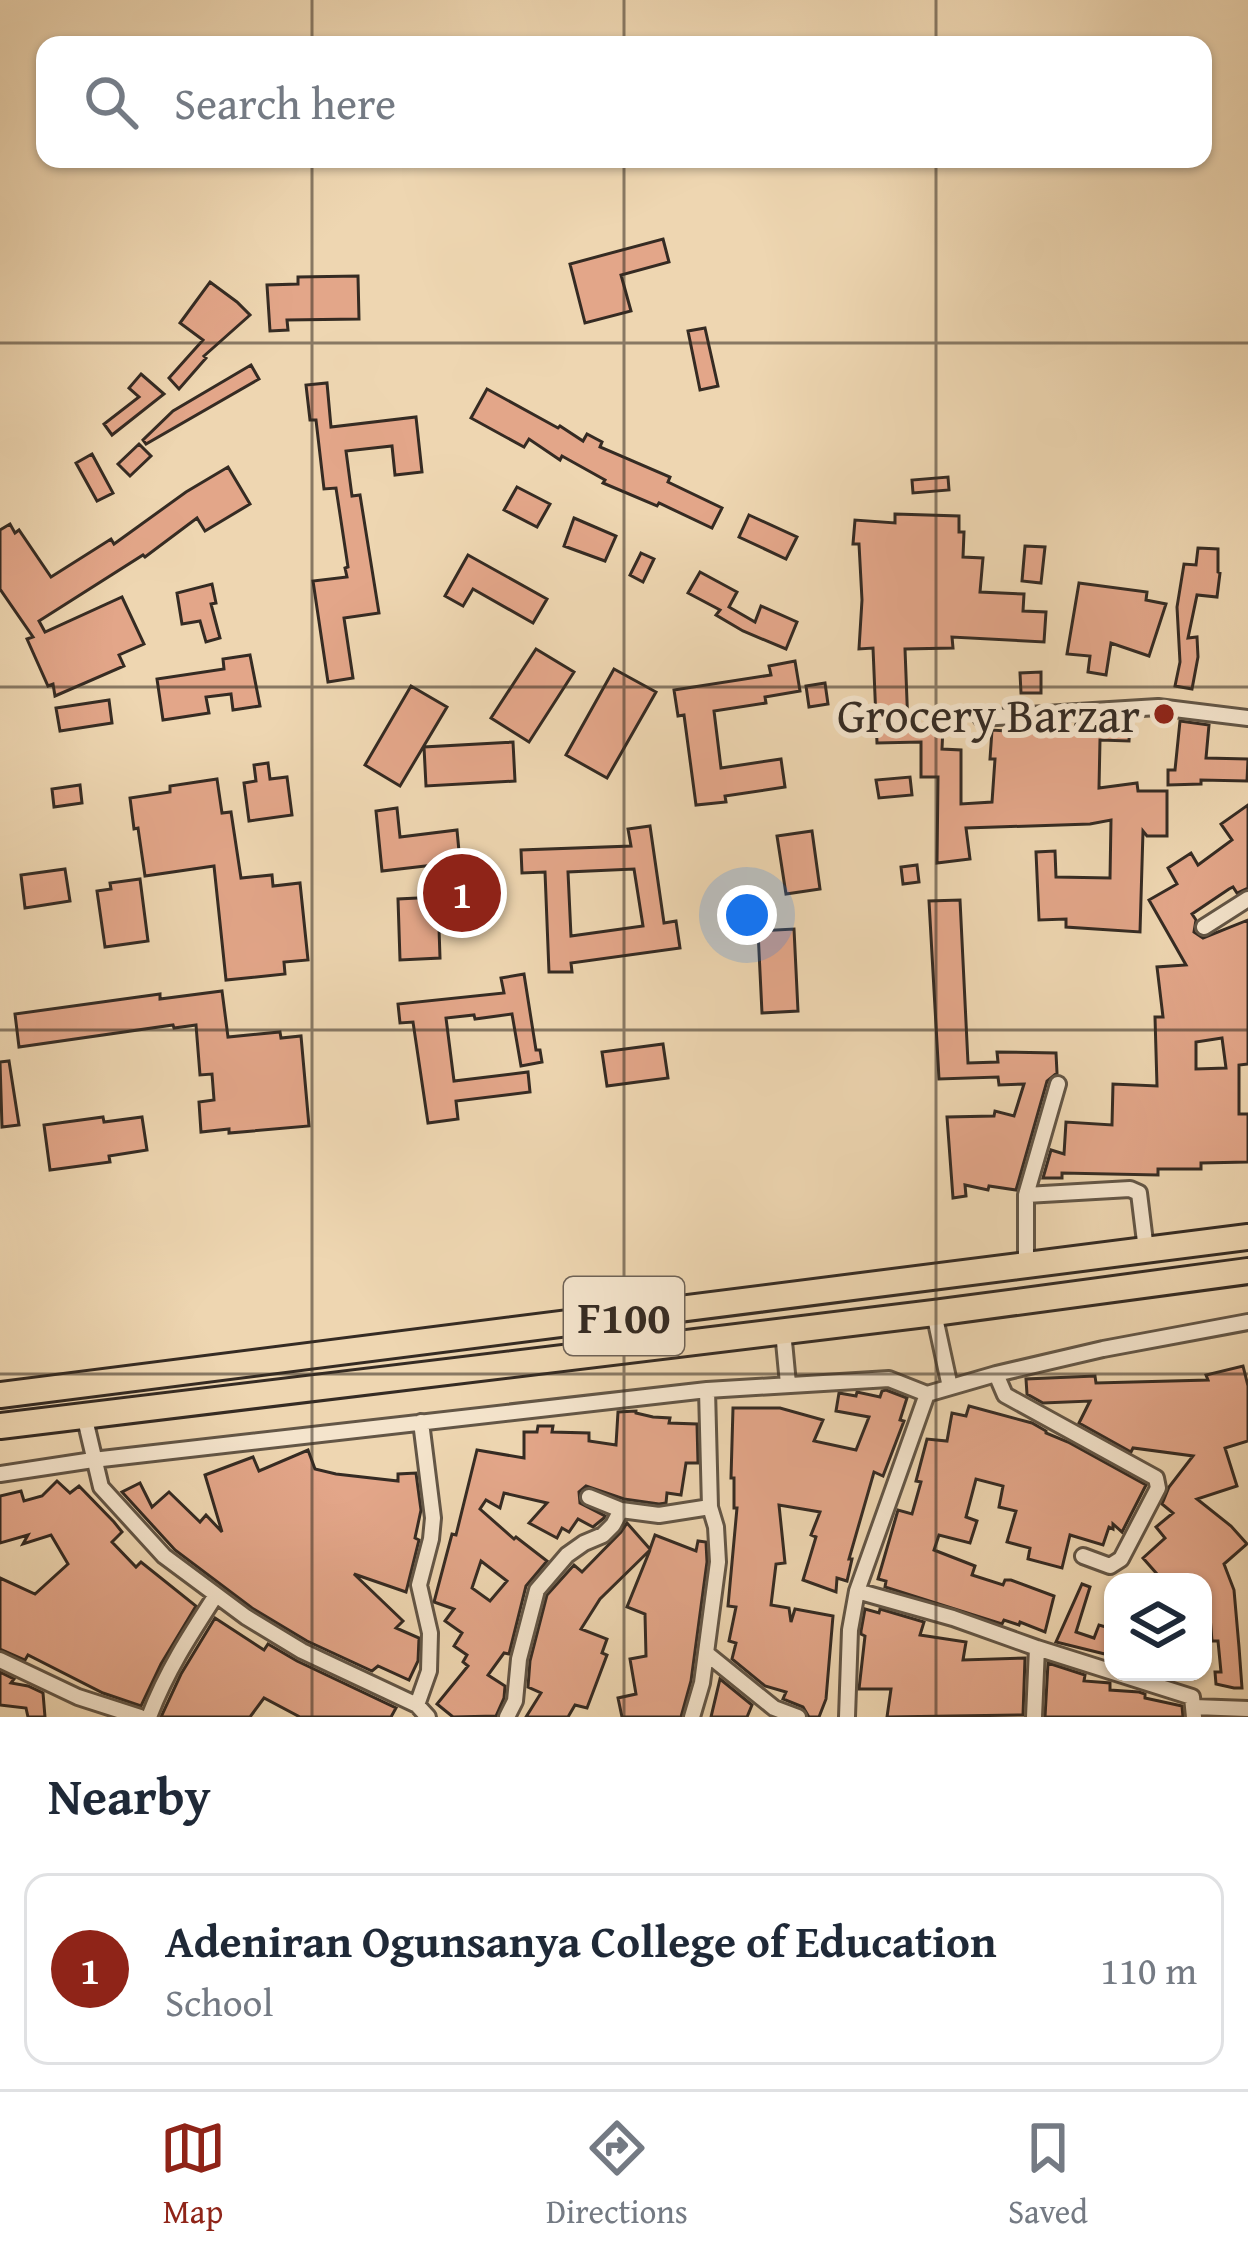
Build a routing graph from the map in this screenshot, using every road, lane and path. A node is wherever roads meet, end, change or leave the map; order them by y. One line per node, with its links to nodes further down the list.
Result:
1 (981, 718): 2 (street)
2 (1248, 718)
3 (1244, 903): 4 (street); 5 (street)
4 (1248, 926)
5 (1204, 927)
6 (1058, 1084): 7 (street)
7 (1026, 1195): 9 (street); 10 (street)
8 (1248, 1238): 9 (highway, F100)
9 (1146, 1250): 10 (highway, F100)
10 (1026, 1264): 20 (highway, F100)
11 (1248, 1271): 12 (highway, F100)
12 (934, 1313): 14 (highway, F100); 17 (street)
13 (1248, 1322): 15 (street)
14 (782, 1331): 16 (street); 21 (highway, F100)
15 (996, 1374): 17 (street); 29 (street)
16 (788, 1384): 18 (street); 19 (street)
17 (950, 1387): 19 (street)
18 (707, 1390): 22 (street); 27 (street)
19 (927, 1394): 30 (street)
20 (0, 1395)
21 (84, 1415): 23 (highway, F100); 24 (street)
22 (421, 1422): 24 (street); 36 (street)
23 (0, 1426)
24 (93, 1460): 25 (street); 31 (street)
25 (0, 1474)
26 (589, 1497): 28 (street)
27 (710, 1507): 28 (street); 33 (street)
28 (621, 1510): 38 (street)
29 (1083, 1556)
30 (857, 1591): 32 (street); 42 (street)
31 (217, 1595): 36 (street); 39 (street)
32 (1037, 1648): 37 (street); 43 (street)
33 (706, 1653): 40 (street); 41 (street)
34 (0, 1660): 39 (street)
35 (1248, 1709): 37 (street)
36 (423, 1711)
37 (1194, 1712)
38 (511, 1716)
39 (145, 1717)
40 (692, 1717)
41 (798, 1717)
42 (847, 1717)
43 (1034, 1717)

